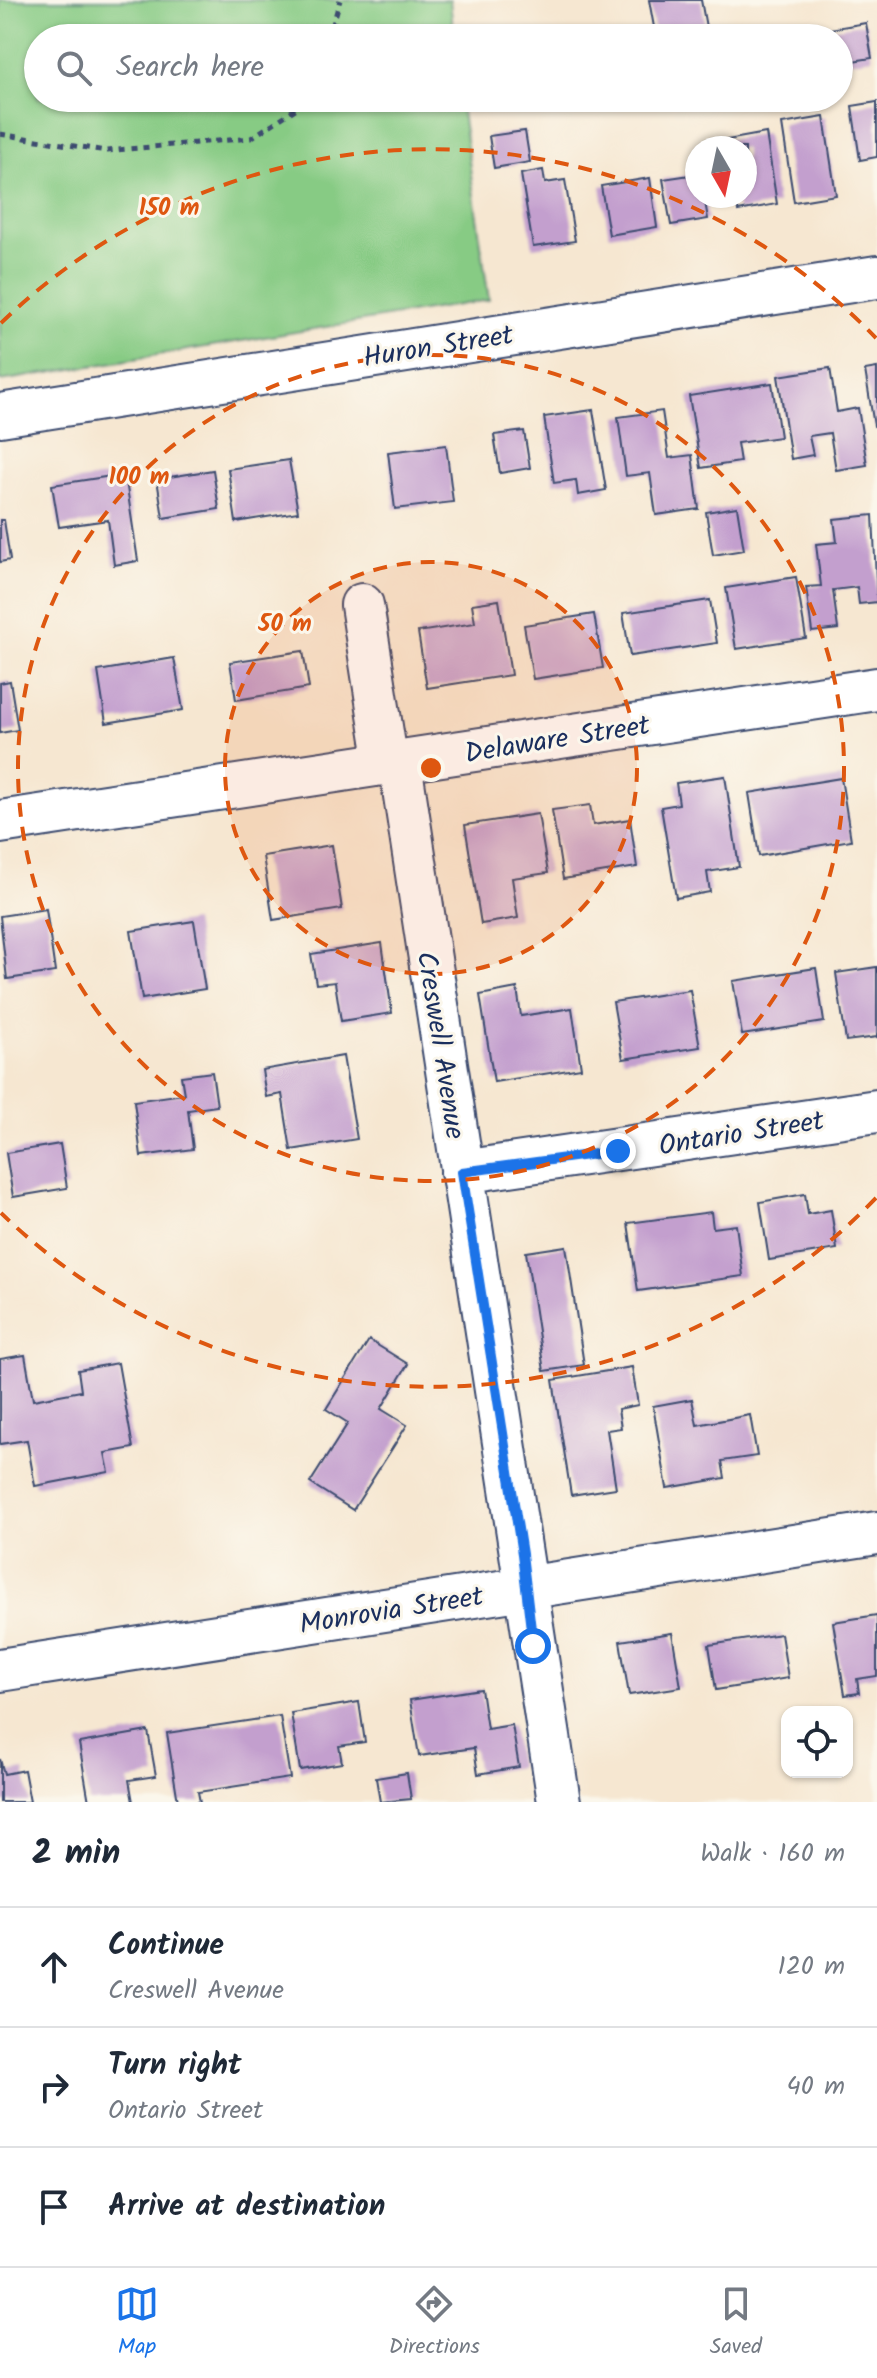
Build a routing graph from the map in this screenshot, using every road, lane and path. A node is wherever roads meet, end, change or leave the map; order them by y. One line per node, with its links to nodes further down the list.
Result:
1 (340, 0): 2 (path)
2 (333, 24)
3 (291, 112): 4 (path)
4 (0, 134)
5 (877, 277): 6 (street, Huron Street)
6 (0, 415)
7 (362, 605): 9 (street, Creswell Avenue)
8 (877, 689): 9 (street, Delaware Street)
9 (393, 764): 10 (street, Delaware Street); 12 (street, Creswell Avenue)
10 (0, 822)
11 (877, 1111): 12 (street, Ontario Street)
12 (462, 1172): 14 (street, Creswell Avenue)
13 (877, 1533): 14 (street, Monrovia Street)
14 (526, 1588): 15 (street, Monrovia Street); 16 (street, Creswell Avenue)
15 (0, 1670)
16 (559, 1802)

